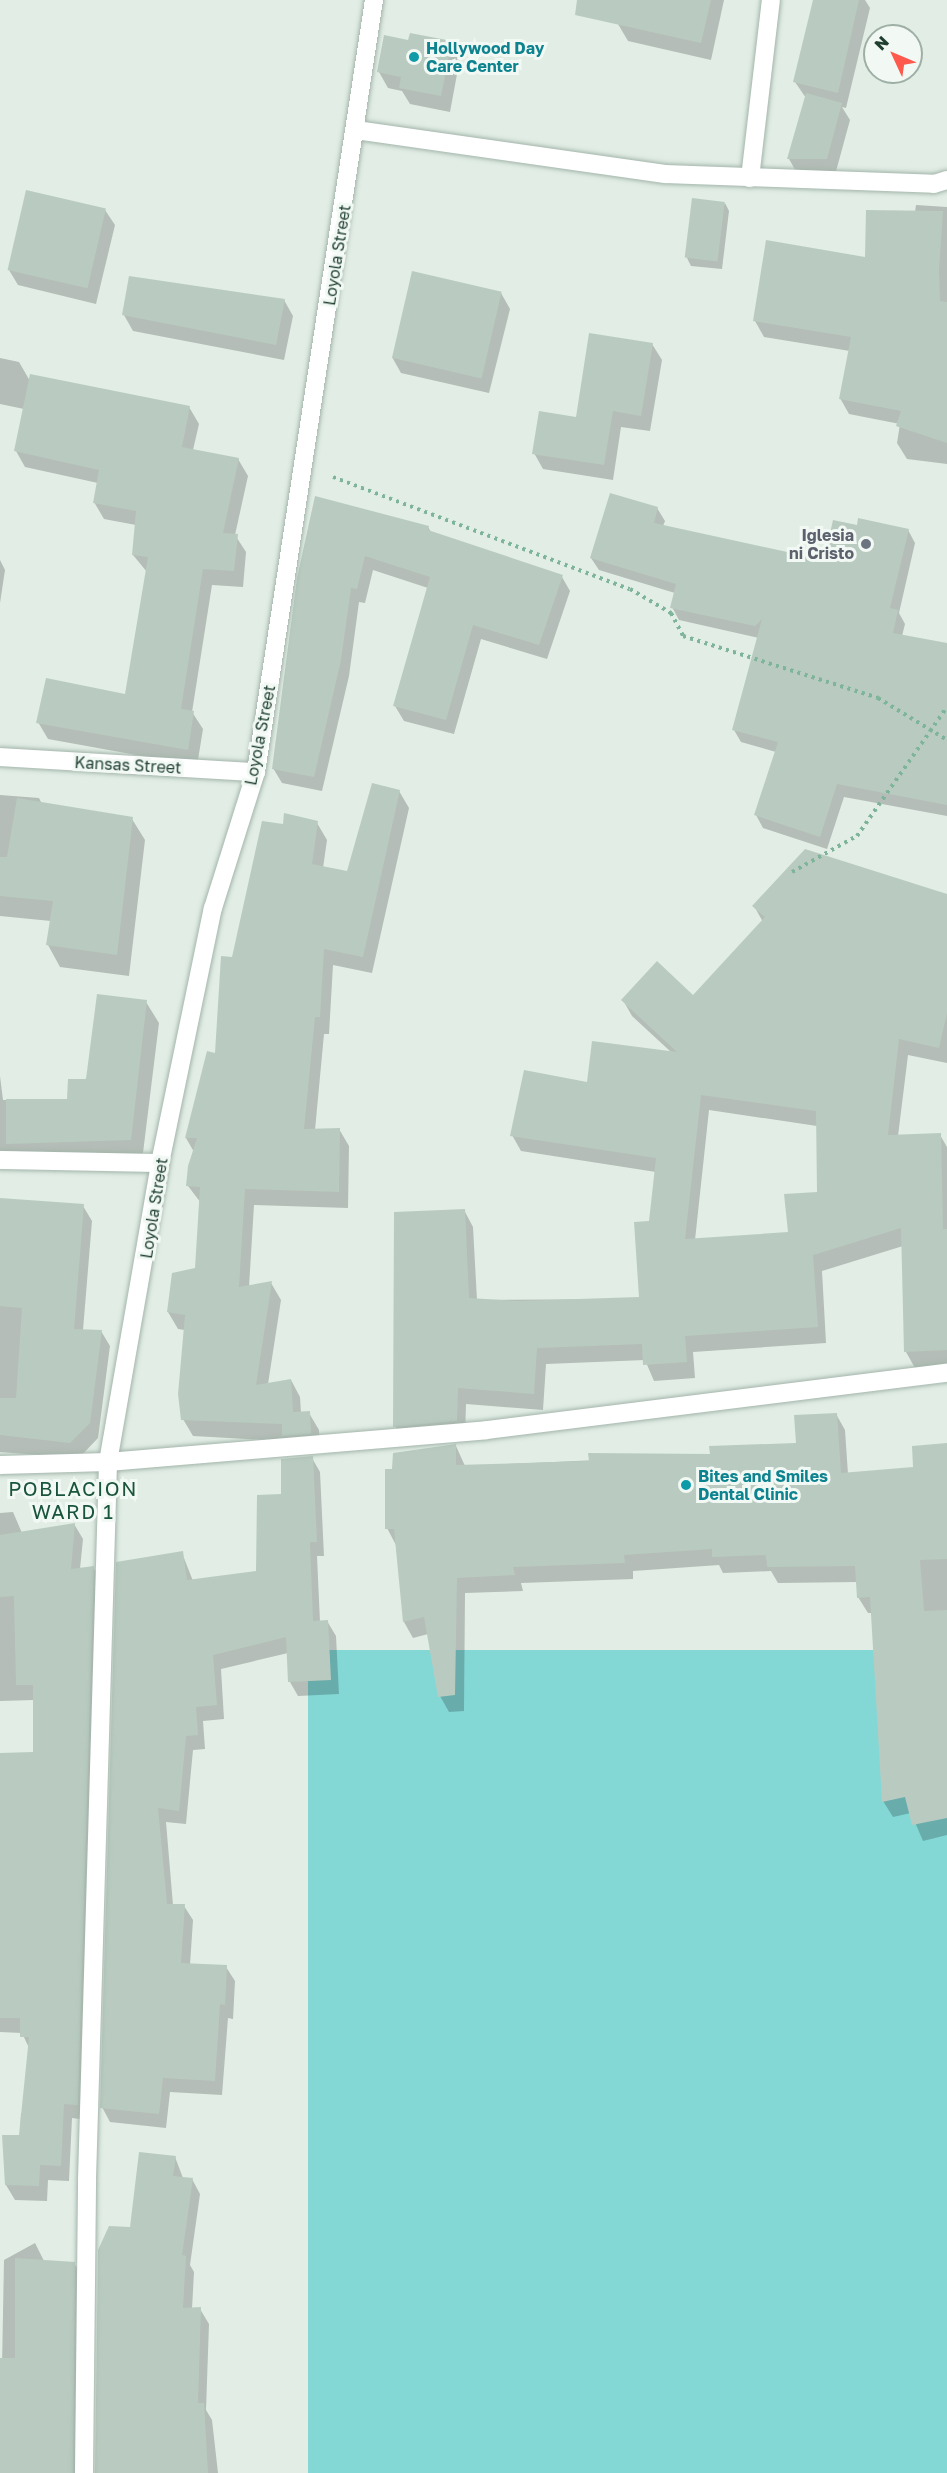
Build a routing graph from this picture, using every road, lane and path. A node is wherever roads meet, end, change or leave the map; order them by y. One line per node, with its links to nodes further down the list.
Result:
1 (374, 0): 3 (street, Loyola Street)
2 (771, 0): 4 (street)
3 (356, 130): 4 (street); 6 (street, Loyola Street)
4 (750, 178): 5 (street)
5 (947, 180)
6 (305, 466): 8 (path); 10 (street, Loyola Street)
7 (947, 707): 11 (path)
8 (947, 740)
9 (0, 757): 10 (street, Kansas Street)
10 (256, 772): 13 (street, Loyola Street)
11 (792, 872)
12 (0, 1160): 13 (street)
13 (160, 1163): 15 (street, Loyola Street)
14 (947, 1373): 15 (street)
15 (108, 1462): 16 (street); 17 (street, Loyola Street)
16 (0, 1465)
17 (84, 2473)

